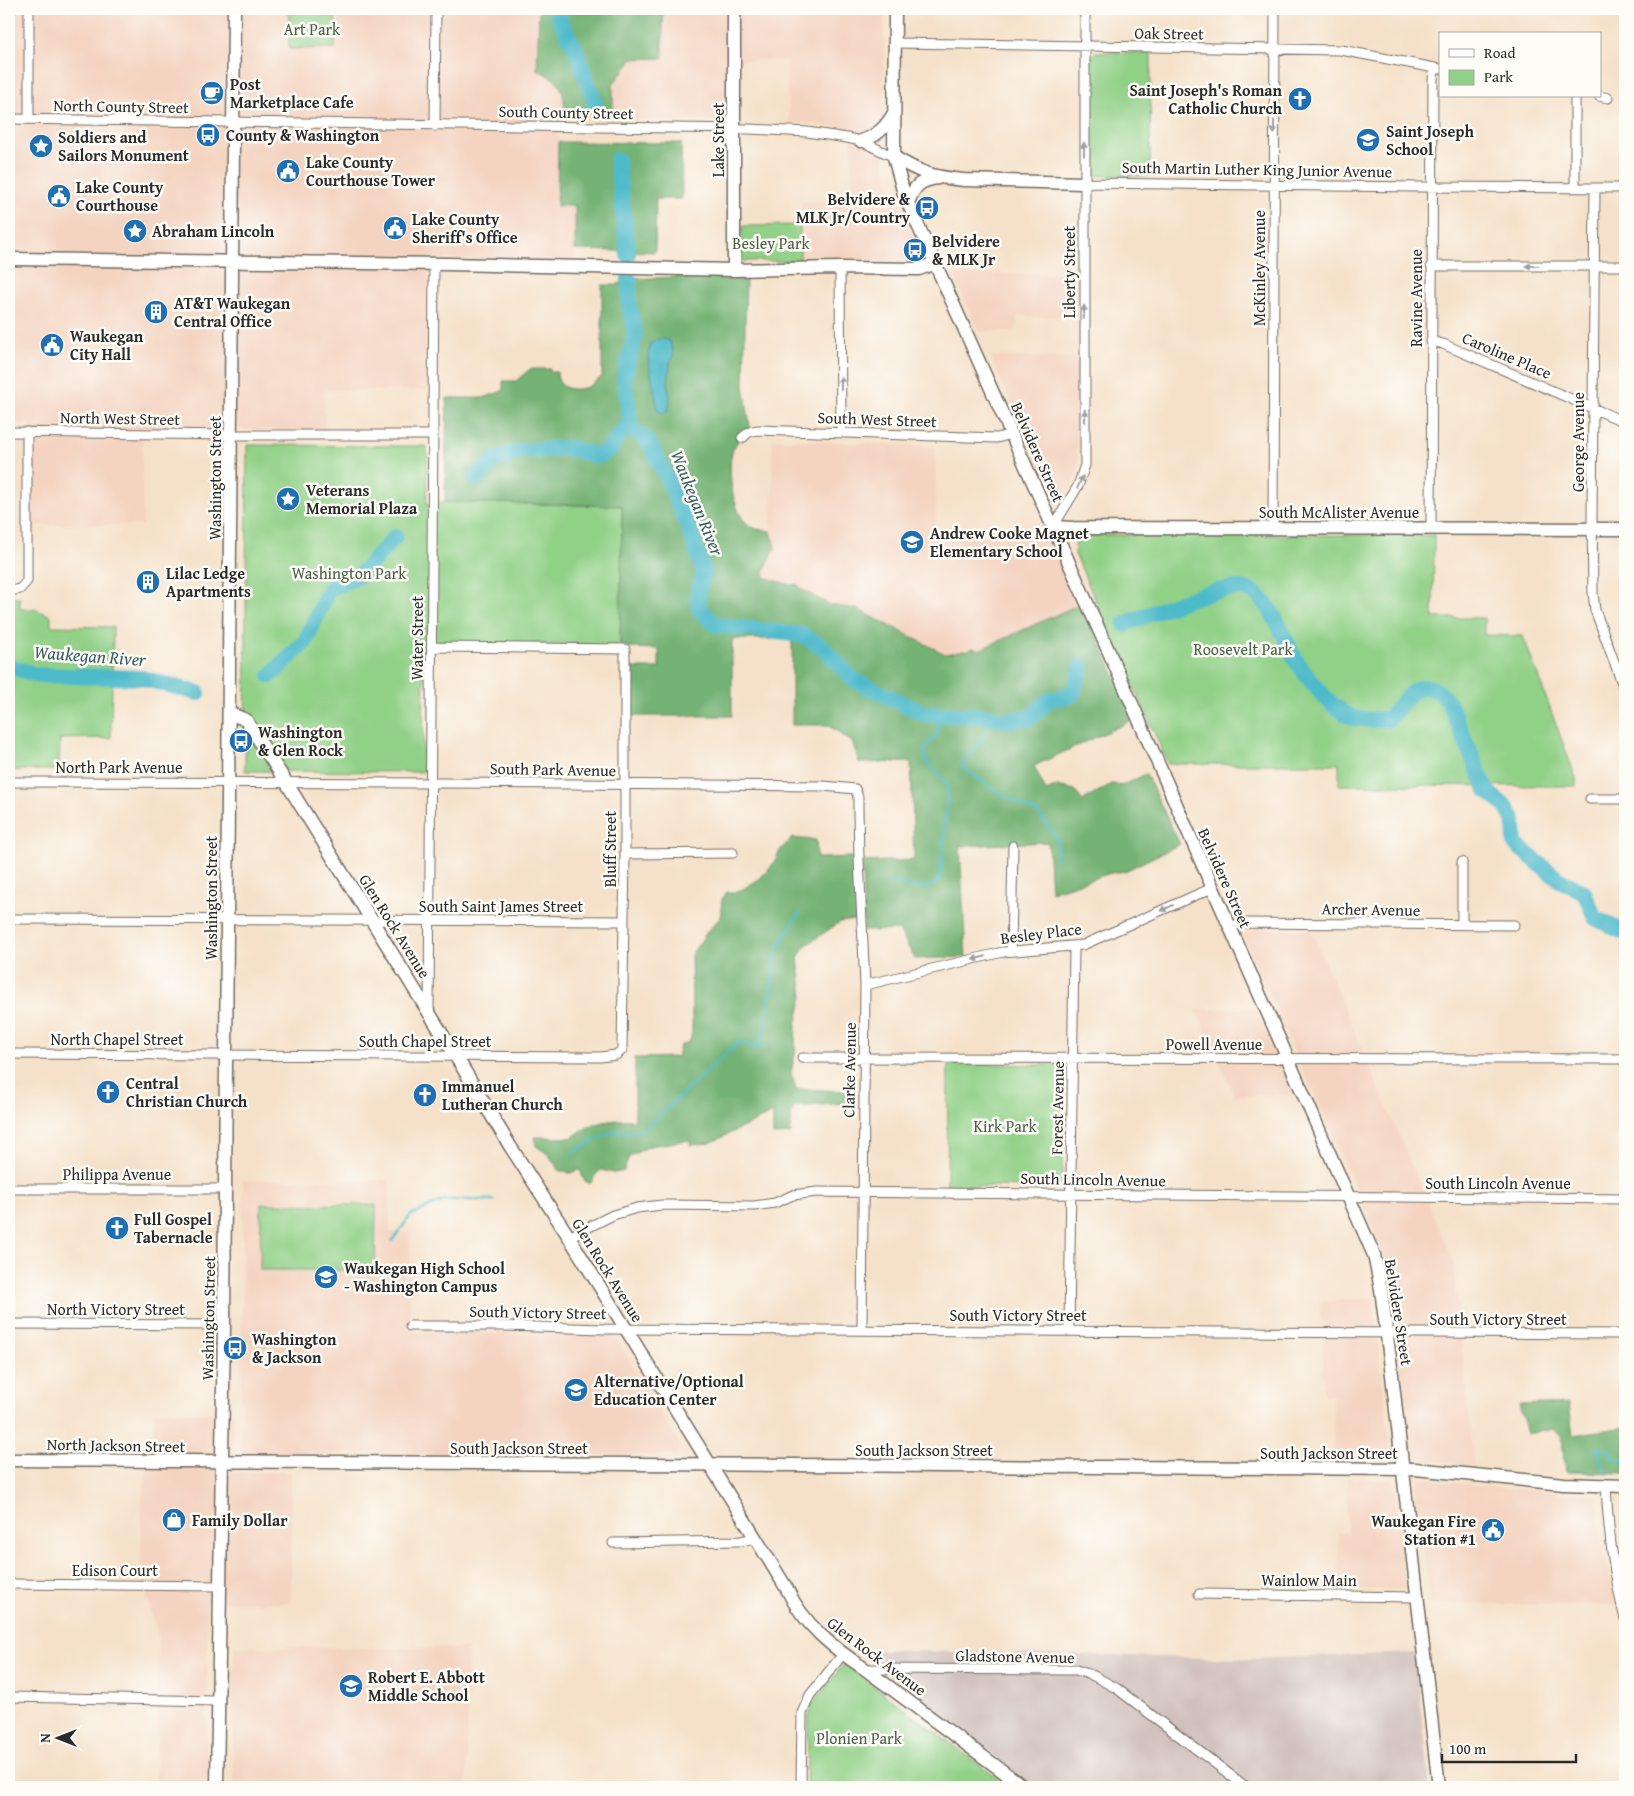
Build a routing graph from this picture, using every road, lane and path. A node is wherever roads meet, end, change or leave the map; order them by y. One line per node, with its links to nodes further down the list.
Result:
1 (28, 9): 15 (street)
2 (234, 9): 16 (street, Washington Street)
3 (436, 9): 17 (street)
4 (734, 9): 18 (street, Lake Street)
5 (895, 9): 8 (street, Belvidere Street)
6 (1085, 9): 9 (street, Liberty Street)
7 (1275, 9): 10 (street, McKinley Avenue)
8 (895, 43): 9 (street, Oak Street); 13 (street, Belvidere Street)
9 (1085, 47): 10 (street, Oak Street); 22 (street, Liberty Street, one-way to 9)
10 (1275, 50): 11 (street, Oak Street); 23 (street, McKinley Avenue, one-way to 23)
11 (1437, 68): 24 (street, Ravine Avenue)
12 (1575, 98): 25 (street)
13 (894, 113): 19 (street); 20 (street, Belvidere Street)
14 (9, 119): 15 (street, North County Street)
15 (28, 119): 16 (street, North County Street)
16 (233, 122): 17 (street, South County Street); 30 (street, Washington Street)
17 (435, 126): 18 (street, South County Street)
18 (734, 129): 19 (street, South County Street); 37 (street, Lake Street)
19 (862, 141): 20 (street, South County Street)
20 (894, 157): 21 (street, South Martin Luther King Junior Avenue); 28 (street, Belvidere Street)
21 (940, 178): 22 (street, South Martin Luther King Junior Avenue); 28 (street)
22 (1084, 182): 23 (street, South Martin Luther King Junior Avenue); 48 (street, Liberty Street, one-way to 22)
23 (1274, 185): 24 (street, South Martin Luther King Junior Avenue); 49 (street, McKinley Avenue)
24 (1432, 187): 25 (street, South Martin Luther King Junior Avenue); 33 (street, Ravine Avenue)
25 (1575, 188): 26 (street, South Martin Luther King Junior Avenue)
26 (1595, 188): 27 (street, South Martin Luther King Junior Avenue); 34 (street, George Avenue)
27 (1625, 188)
28 (908, 203): 31 (street, Belvidere Street)
29 (9, 259): 30 (street)
30 (233, 262): 32 (street); 45 (street, Washington Street)
31 (936, 263): 36 (street); 44 (street, Belvidere Street)
32 (434, 264): 37 (street); 46 (street, Water Street)
33 (1431, 266): 34 (street, one-way to 33); 38 (street, Ravine Avenue)
34 (1595, 266): 35 (street); 39 (street, George Avenue)
35 (1625, 266)
36 (840, 268): 37 (street); 43 (street, one-way to 36)
37 (734, 270)
38 (1431, 341): 39 (street, Caroline Place); 50 (street, Ravine Avenue)
39 (1593, 409): 40 (street, Caroline Place); 51 (street, George Avenue)
40 (1625, 422)
41 (9, 432): 42 (street, North West Street)
42 (27, 432): 45 (street, North West Street); 53 (street)
43 (841, 432): 44 (street, South West Street); 47 (street, South West Street)
44 (1012, 434): 48 (street, Belvidere Street)
45 (231, 435): 46 (street); 56 (street, Washington Street)
46 (433, 435): 54 (street, Water Street)
47 (742, 438)
48 (1053, 527): 49 (street, South McAlister Avenue); 69 (street, Belvidere Street)
49 (1273, 528): 50 (street, South McAlister Avenue)
50 (1431, 529): 51 (street, South McAlister Avenue)
51 (1593, 529): 52 (street, South McAlister Avenue); 55 (street, George Avenue)
52 (1625, 529)
53 (9, 591)
54 (432, 647): 60 (street, Water Street); 61 (street, Bluff Street)
55 (1625, 691)
56 (229, 713): 58 (street, Washington Street); 59 (street, Glen Rock Avenue)
57 (9, 782): 58 (street, North Park Avenue)
58 (228, 782): 59 (street, South Park Avenue); 71 (street, Washington Street)
59 (286, 782): 60 (street, South Park Avenue); 72 (street, Glen Rock Avenue)
60 (431, 783): 61 (street, South Park Avenue); 73 (street, Water Street)
61 (624, 785): 64 (street, South Park Avenue); 67 (street, Bluff Street)
62 (1590, 799): 63 (street)
63 (1625, 799)
64 (858, 810): 80 (street, Clarke Avenue)
65 (1013, 846): 79 (street)
66 (734, 853): 67 (street)
67 (625, 854): 74 (street, Bluff Street)
68 (1462, 862): 75 (street)
69 (1212, 888): 77 (street, Belvidere Street); 78 (street, Besley Place, one-way to 78)
70 (9, 919): 71 (street, South Saint James Street)
71 (227, 920): 72 (street, South Saint James Street); 84 (street, Washington Street)
72 (372, 920): 73 (street, South Saint James Street); 81 (street, Glen Rock Avenue)
73 (430, 920): 74 (street, South Saint James Street); 81 (street, Water Street)
74 (624, 921): 82 (street, Bluff Street)
75 (1462, 924): 76 (street, Archer Avenue); 77 (street, Archer Avenue)
76 (1514, 925)
77 (1229, 927): 89 (street, Belvidere Street)
78 (1074, 946): 79 (street, Besley Place); 88 (street, Forest Avenue)
79 (1011, 951): 80 (street, Besley Place, one-way to 80)
80 (866, 985): 87 (street, Clarke Avenue)
81 (429, 1012): 85 (street, Glen Rock Avenue)
82 (622, 1050): 85 (street, South Chapel Street)
83 (9, 1054): 84 (street, North Chapel Street)
84 (226, 1054): 85 (street, South Chapel Street); 92 (street, Washington Street)
85 (456, 1056): 97 (street, Glen Rock Avenue)
86 (802, 1058): 87 (street, Powell Avenue)
87 (865, 1058): 88 (street, Powell Avenue); 93 (street, Clarke Avenue)
88 (1072, 1058): 89 (street, Powell Avenue); 94 (street, Forest Avenue)
89 (1288, 1059): 90 (street, Powell Avenue); 95 (street, Belvidere Street)
90 (1625, 1059)
91 (9, 1189): 92 (street, Philippa Avenue)
92 (225, 1189): 99 (street, Washington Street)
93 (863, 1192): 94 (street, South Lincoln Avenue); 97 (street, South Lincoln Avenue); 102 (street, Clarke Avenue)
94 (1071, 1193): 95 (street, South Lincoln Avenue); 103 (street, Forest Avenue)
95 (1349, 1197): 96 (street, South Lincoln Avenue); 104 (street, Belvidere Street)
96 (1625, 1199)
97 (569, 1237): 101 (street, Glen Rock Avenue)
98 (9, 1324): 99 (street, North Victory Street)
99 (224, 1325): 107 (street, Washington Street)
100 (410, 1326): 101 (street, South Victory Street)
101 (625, 1329): 102 (street, South Victory Street); 108 (street, Glen Rock Avenue)
102 (862, 1329): 103 (street, South Victory Street)
103 (1069, 1331): 104 (street, South Victory Street)
104 (1386, 1333): 105 (street, South Victory Street); 109 (street, Belvidere Street)
105 (1625, 1334)
106 (9, 1460): 107 (street, North Jackson Street)
107 (222, 1462): 108 (street, South Jackson Street); 115 (street, Washington Street)
108 (710, 1465): 109 (street, South Jackson Street); 112 (street, Glen Rock Avenue)
109 (1403, 1469): 110 (street, South Jackson Street); 117 (street, Belvidere Street)
110 (1606, 1485): 111 (street, South Jackson Street); 118 (street)
111 (1625, 1486)
112 (755, 1538): 113 (street); 119 (street, Glen Rock Avenue)
113 (612, 1542)
114 (9, 1584): 115 (street, Edison Court)
115 (221, 1586): 122 (street, Washington Street)
116 (1199, 1594): 117 (street, Wainlow Main)
117 (1418, 1597): 127 (street, Belvidere Street)
118 (1625, 1619)
119 (843, 1654): 120 (street, Glen Rock Avenue); 124 (street)
120 (865, 1669): 125 (street, Glen Rock Avenue); 126 (street, Gladstone Avenue)
121 (9, 1697): 122 (street)
122 (218, 1701): 123 (street, Washington Street)
123 (217, 1787)
124 (801, 1787)
125 (1024, 1787)
126 (1246, 1787)
127 (1439, 1787)

